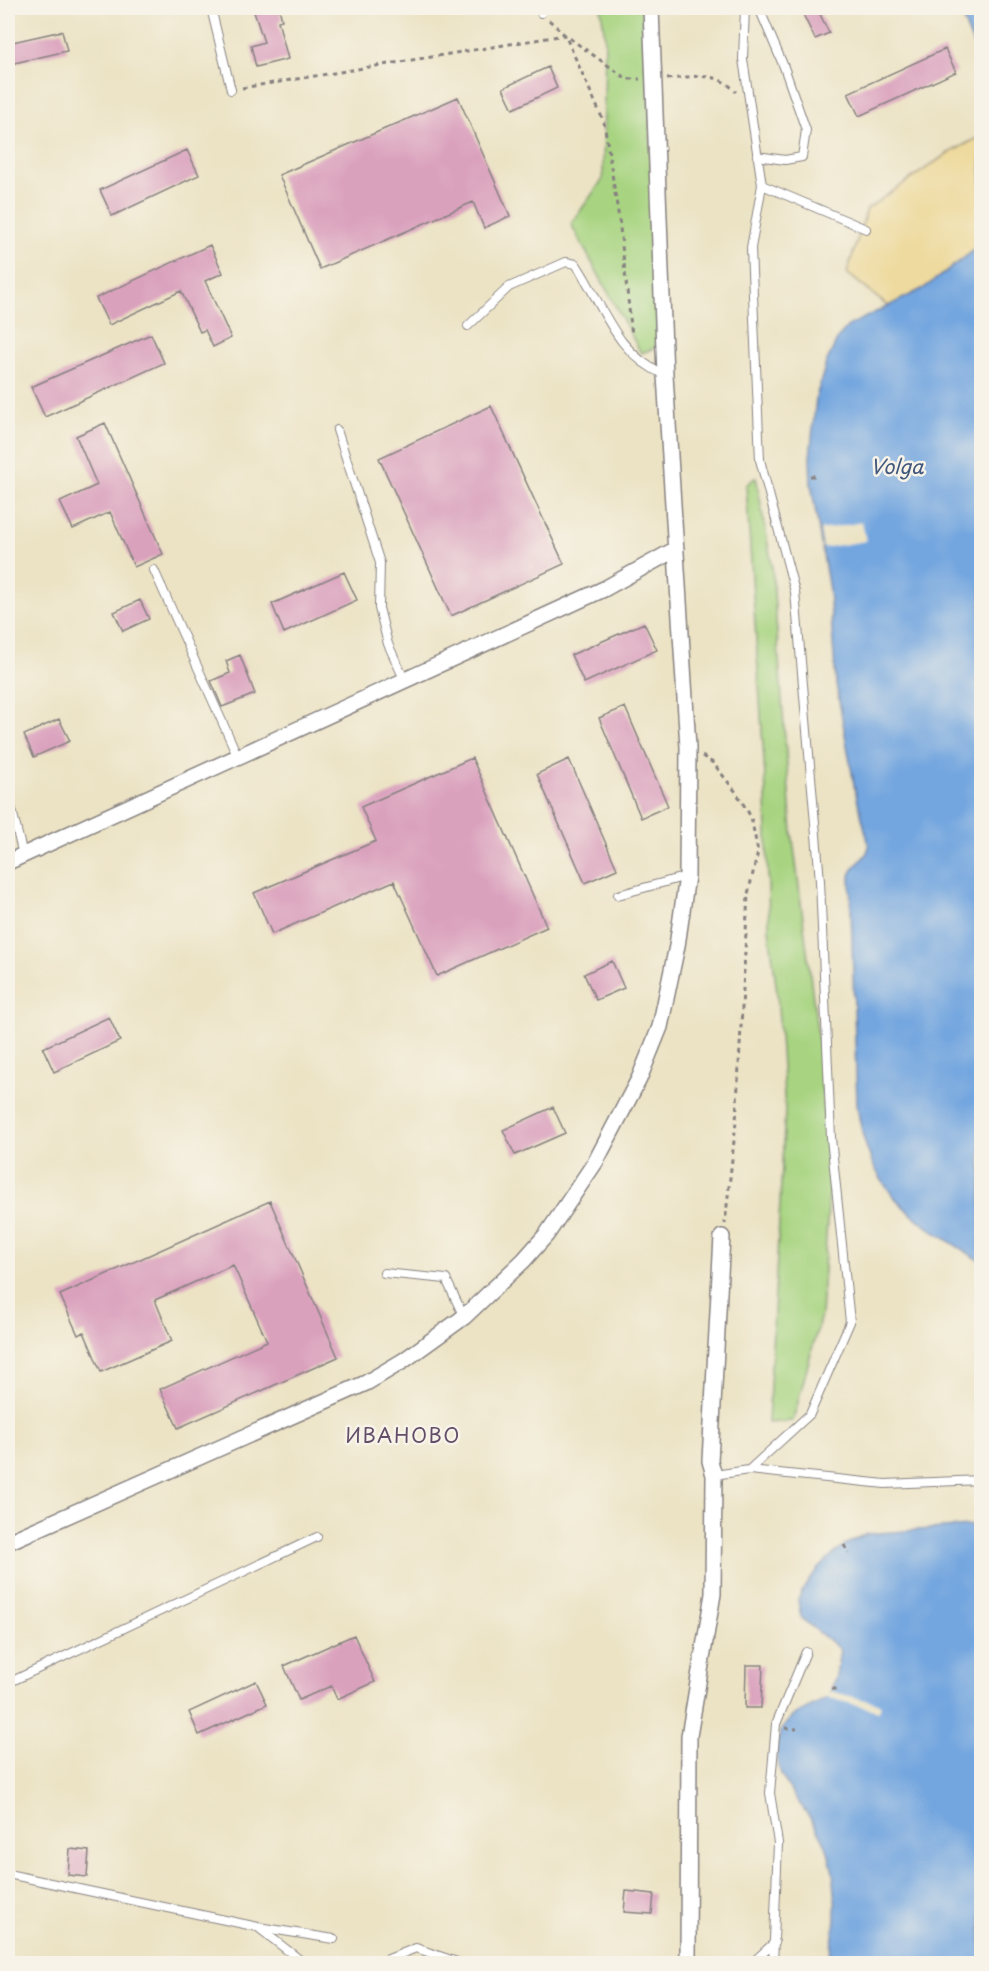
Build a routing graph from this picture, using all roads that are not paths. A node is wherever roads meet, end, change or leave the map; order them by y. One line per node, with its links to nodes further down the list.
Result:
1 (211, 8): 5 (lane)
2 (651, 8): 10 (street)
3 (745, 8): 6 (lane)
4 (759, 8): 6 (lane)
5 (231, 90)
6 (757, 156): 7 (lane)
7 (762, 185): 8 (lane); 24 (lane)
8 (866, 229)
9 (468, 326): 10 (lane)
10 (665, 375): 12 (street)
11 (337, 430): 14 (lane)
12 (676, 549): 14 (street); 19 (street)
13 (154, 570): 15 (lane)
14 (405, 681): 15 (street)
15 (238, 757): 17 (street)
16 (8, 794): 17 (lane)
17 (23, 855): 18 (street)
18 (8, 862)
19 (687, 876): 20 (lane); 23 (street)
20 (618, 895)
21 (722, 1237): 25 (street)
22 (384, 1273): 23 (lane)
23 (464, 1317): 28 (street)
24 (749, 1470): 25 (lane); 26 (lane)
25 (714, 1475): 38 (street)
26 (981, 1480)
27 (317, 1537): 30 (lane)
28 (8, 1542)
29 (806, 1652): 34 (lane)
30 (8, 1683)
31 (8, 1874): 32 (lane)
32 (258, 1927): 33 (lane); 35 (lane)
33 (334, 1939)
34 (775, 1942): 39 (lane); 40 (lane)
35 (305, 1964)
36 (376, 1964): 37 (lane)
37 (463, 1964)
38 (688, 1964)
39 (751, 1964)
40 (773, 1964)

